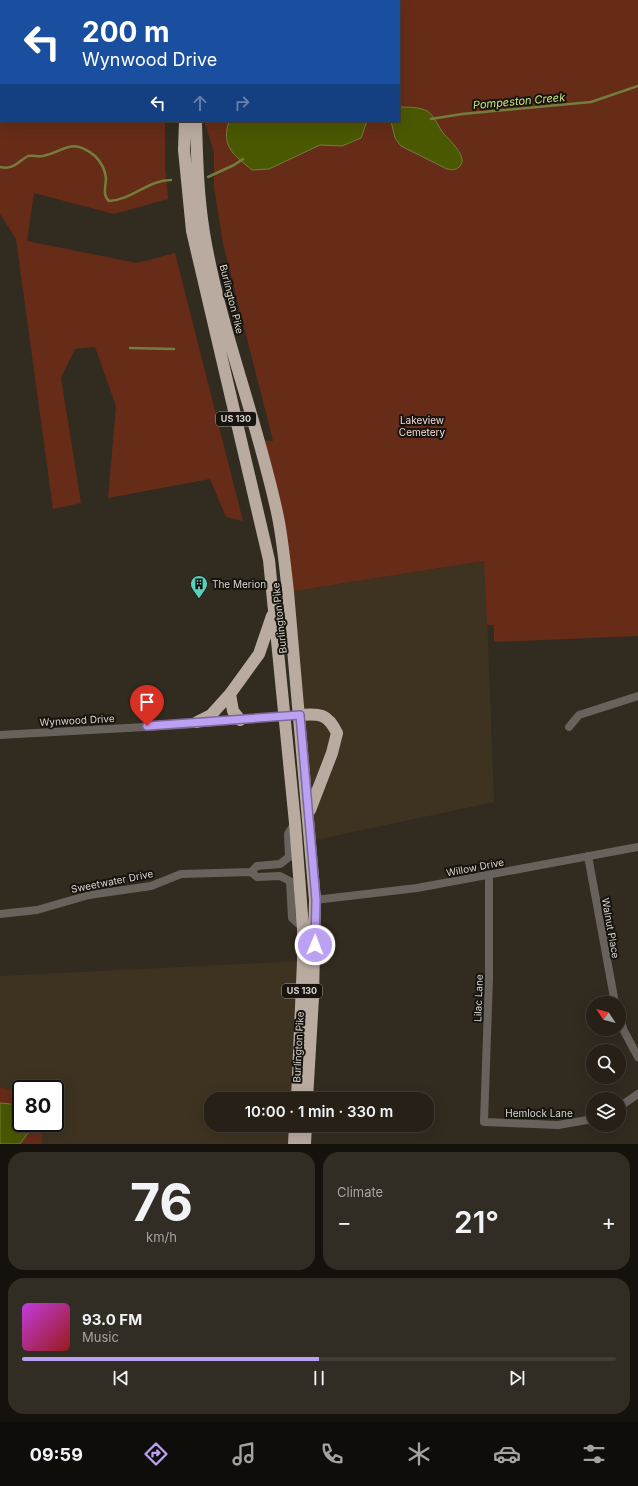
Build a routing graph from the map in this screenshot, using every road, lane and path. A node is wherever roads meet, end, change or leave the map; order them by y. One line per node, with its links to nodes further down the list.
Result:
1 (185, 122): 3 (highway, Burlington Pike / US 130)
2 (196, 122): 6 (highway, Burlington Pike / US 130)
3 (274, 610): 4 (highway); 7 (highway, Burlington Pike / US 130)
4 (230, 694): 8 (highway); 9 (highway)
5 (638, 696): 10 (street)
6 (300, 715): 7 (street, Wynwood Drive); 12 (highway, Burlington Pike / US 130); 12 (highway)
7 (285, 717): 8 (street, Wynwood Drive); 13 (highway, Burlington Pike / US 130)
8 (240, 720): 9 (street, Wynwood Drive)
9 (197, 722): 11 (street, Wynwood Drive)
10 (569, 727)
11 (0, 734)
12 (308, 813): 18 (highway, Burlington Pike / US 130)
13 (295, 822): 16 (street, Sweetwater Drive); 20 (highway, Burlington Pike / US 130)
14 (638, 847): 15 (street, Willow Drive)
15 (588, 856): 17 (street, Willow Drive); 21 (street, Walnut Place)
16 (251, 872): 19 (street, Sweetwater Drive); 20 (street, Sweetwater Drive)
17 (489, 874): 18 (street, Willow Drive); 29 (street, Lilac Lane)
18 (316, 900): 25 (highway, Burlington Pike / US 130)
19 (0, 914)
20 (303, 928): 24 (highway, Burlington Pike / US 130)
21 (614, 996)
22 (626, 1035): 23 (street)
23 (638, 1057)
24 (297, 1092)
25 (307, 1092)
26 (638, 1094): 27 (street)
27 (626, 1102)
28 (586, 1120): 29 (street, Hemlock Lane)
29 (484, 1122)
30 (295, 1132): 32 (highway)
31 (305, 1132): 33 (highway)
32 (294, 1144)
33 (304, 1144)

